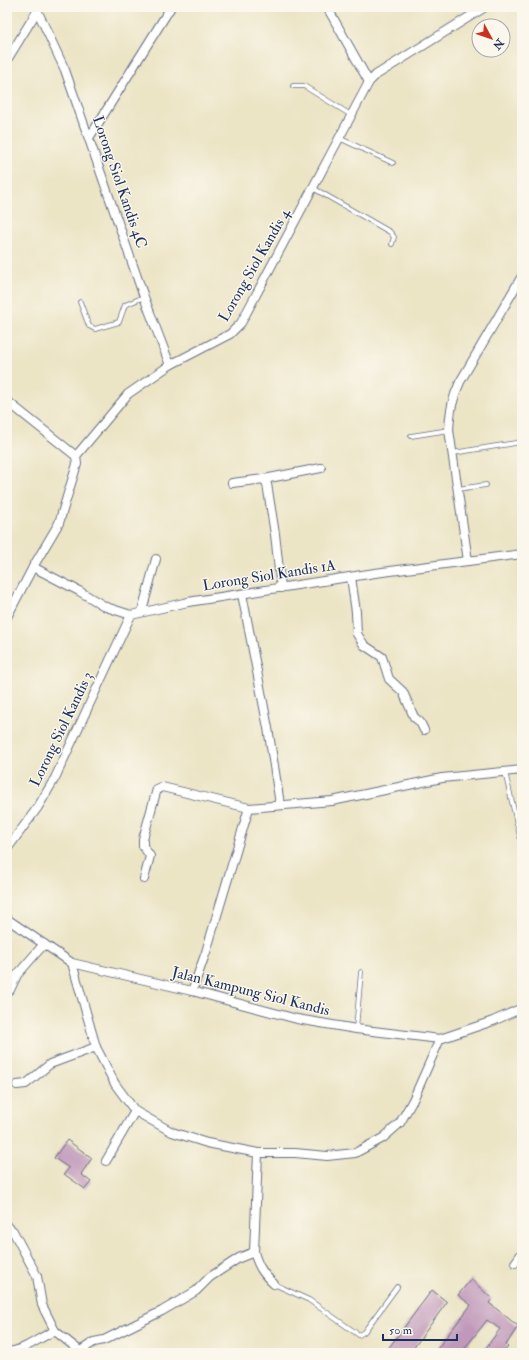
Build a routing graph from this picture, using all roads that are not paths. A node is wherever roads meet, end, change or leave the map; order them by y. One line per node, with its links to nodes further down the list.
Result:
1 (171, 7): 9 (street)
2 (327, 7): 6 (street)
3 (485, 7): 6 (street, Lorong Siol Kandis 4)
4 (38, 9): 5 (street); 9 (street, Lorong Siol Kandis 4C)
5 (7, 60)
6 (368, 82): 8 (street, Lorong Siol Kandis 4)
7 (293, 86): 8 (lane)
8 (352, 115): 10 (street, Lorong Siol Kandis 4)
9 (90, 138): 15 (street, Lorong Siol Kandis 4C)
10 (339, 138): 11 (lane); 12 (street, Lorong Siol Kandis 4)
11 (393, 163)
12 (313, 188): 13 (lane); 17 (street, Lorong Siol Kandis 4)
13 (392, 244)
14 (522, 276): 19 (street)
15 (144, 297): 16 (lane); 17 (street, Lorong Siol Kandis 4C)
16 (80, 302)
17 (170, 365): 23 (street, Lorong Siol Kandis 4)
18 (7, 401): 23 (street)
19 (449, 430): 20 (lane); 22 (street)
20 (411, 436)
21 (522, 442): 22 (lane)
22 (453, 453): 28 (street)
23 (76, 456): 32 (street)
24 (321, 468): 25 (street)
25 (264, 479): 26 (street); 34 (street)
26 (232, 483)
27 (486, 485): 28 (lane)
28 (458, 489): 31 (street)
29 (522, 554): 31 (street, Lorong Siol Kandis 1A)
30 (156, 559): 36 (street)
31 (468, 561): 33 (street, Lorong Siol Kandis 1A)
32 (33, 567): 37 (street); 38 (street)
33 (351, 577): 34 (street, Lorong Siol Kandis 1A); 39 (street)
34 (281, 588): 35 (street, Lorong Siol Kandis 1A)
35 (242, 594): 36 (street, Lorong Siol Kandis 1A); 42 (street)
36 (142, 611): 37 (street, Lorong Siol Kandis 1A)
37 (131, 615): 45 (street, Lorong Siol Kandis 3)
38 (7, 617)
39 (424, 730)
40 (522, 770): 41 (street)
41 (505, 771): 42 (street); 44 (lane)
42 (280, 804): 43 (street)
43 (249, 808): 46 (street); 52 (street)
44 (522, 845)
45 (7, 849)
46 (144, 879)
47 (7, 919): 48 (street, Jalan Kampung Siol Kandis)
48 (44, 944): 49 (street, Jalan Kampung Siol Kandis); 51 (street)
49 (72, 963): 52 (street, Jalan Kampung Siol Kandis); 56 (street)
50 (361, 972): 54 (lane)
51 (10, 990)
52 (192, 991): 54 (street, Jalan Kampung Siol Kandis)
53 (522, 1008): 55 (street, Jalan Kampung Siol Kandis)
54 (356, 1029): 55 (street, Jalan Kampung Siol Kandis)
55 (440, 1039): 59 (street)
56 (96, 1047): 57 (street); 58 (street)
57 (17, 1086)
58 (135, 1111): 59 (street); 60 (street)
59 (258, 1153): 62 (street)
60 (106, 1161)
61 (7, 1226): 67 (street)
62 (254, 1252): 65 (street); 69 (street)
63 (522, 1253): 64 (street)
64 (515, 1263)
65 (274, 1284): 66 (lane)
66 (397, 1288)
67 (55, 1331): 68 (street); 69 (street)
68 (7, 1352)
69 (79, 1352)

